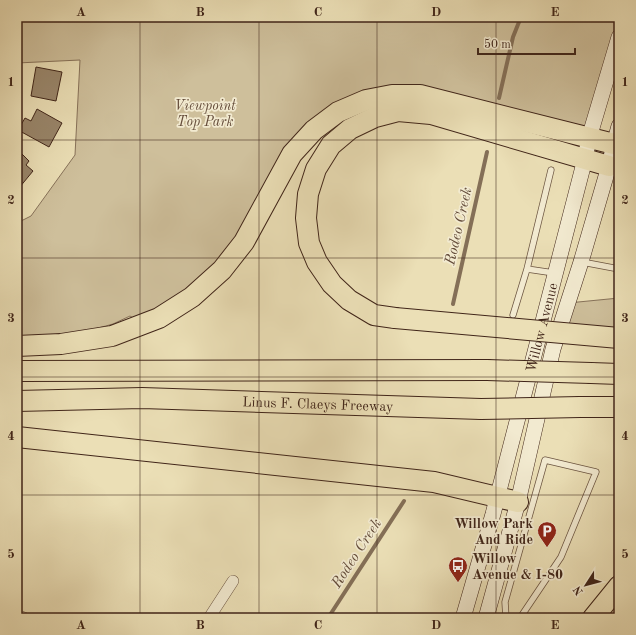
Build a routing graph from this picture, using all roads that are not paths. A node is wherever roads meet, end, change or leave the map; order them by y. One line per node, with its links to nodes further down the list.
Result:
1 (619, 37): 2 (main road, Willow Avenue)
2 (589, 138): 3 (highway); 4 (main road, Willow Avenue); 13 (highway)
3 (617, 138): 5 (main road, Willow Avenue)
4 (585, 159): 5 (highway); 10 (main road, Willow Avenue); 12 (highway, bridge)
5 (611, 167): 7 (main road, Willow Avenue)
6 (550, 170): 8 (lane)
7 (581, 262): 9 (lane); 20 (main road, Willow Avenue)
8 (527, 269): 10 (lane); 11 (lane)
9 (619, 269)
10 (556, 274): 19 (main road, Willow Avenue)
11 (513, 315)
12 (619, 338)
13 (17, 346)
14 (17, 371): 15 (highway, bridge)
15 (619, 374)
16 (17, 401): 17 (highway, Linus F. Claeys Freeway, bridge)
17 (619, 408)
18 (17, 437): 19 (highway)
19 (498, 497): 20 (highway); 26 (main road, Willow Avenue)
20 (518, 502): 27 (main road, Willow Avenue)
21 (233, 581): 25 (street)
22 (619, 586): 30 (highway)
23 (17, 615): 24 (street)
24 (24, 618)
25 (209, 618)
26 (464, 618)
27 (486, 618)
28 (506, 618): 29 (lane)
29 (520, 618)
30 (593, 618)

